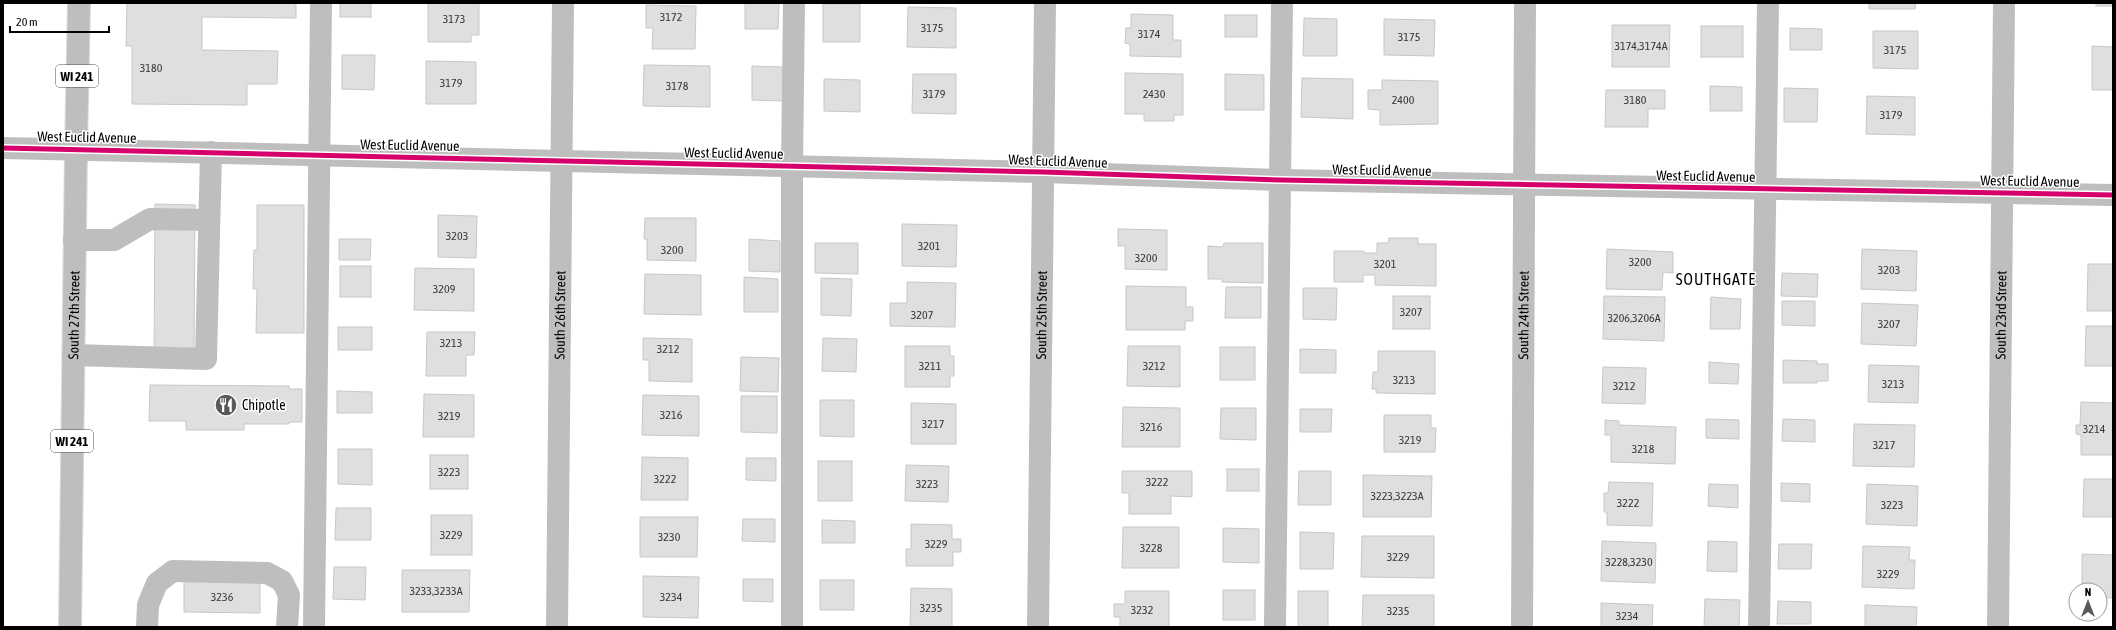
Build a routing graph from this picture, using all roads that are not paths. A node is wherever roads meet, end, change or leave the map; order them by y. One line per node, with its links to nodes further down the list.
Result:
1 (79, 3): 11 (street, South 27th Street / WI 241)
2 (320, 3): 13 (street)
3 (563, 3): 14 (street, South 26th Street)
4 (794, 3): 15 (street)
5 (1045, 3): 16 (street, South 25th Street)
6 (1282, 3): 17 (street)
7 (1525, 3): 18 (street, South 24th Street)
8 (1768, 3): 19 (street)
9 (2004, 3): 20 (street, South 23rd Street)
10 (3, 148): 11 (street, West Euclid Avenue)
11 (76, 150): 12 (street, West Euclid Avenue); 23 (street, South 27th Street / WI 241)
12 (211, 152): 13 (street, West Euclid Avenue); 22 (street)
13 (318, 155): 14 (street, West Euclid Avenue); 28 (street)
14 (562, 160): 15 (street, West Euclid Avenue); 29 (street, South 26th Street)
15 (792, 166): 16 (street, West Euclid Avenue); 30 (street)
16 (1043, 172): 17 (street, West Euclid Avenue); 31 (street, South 25th Street)
17 (1281, 180): 18 (street, West Euclid Avenue); 32 (street)
18 (1524, 185): 19 (street, West Euclid Avenue); 33 (street, South 24th Street)
19 (1764, 189): 20 (street, West Euclid Avenue); 34 (street)
20 (2002, 192): 21 (street, West Euclid Avenue); 35 (street, South 23rd Street)
21 (2113, 195)
22 (209, 220): 23 (street); 24 (street)
23 (74, 240): 24 (street, South 27th Street / WI 241)
24 (73, 355): 25 (street, South 27th Street / WI 241)
25 (70, 627)
26 (147, 627): 27 (street)
27 (288, 627)
28 (314, 627)
29 (557, 627)
30 (792, 627)
31 (1038, 627)
32 (1275, 627)
33 (1522, 627)
34 (1759, 627)
35 (1998, 627)

